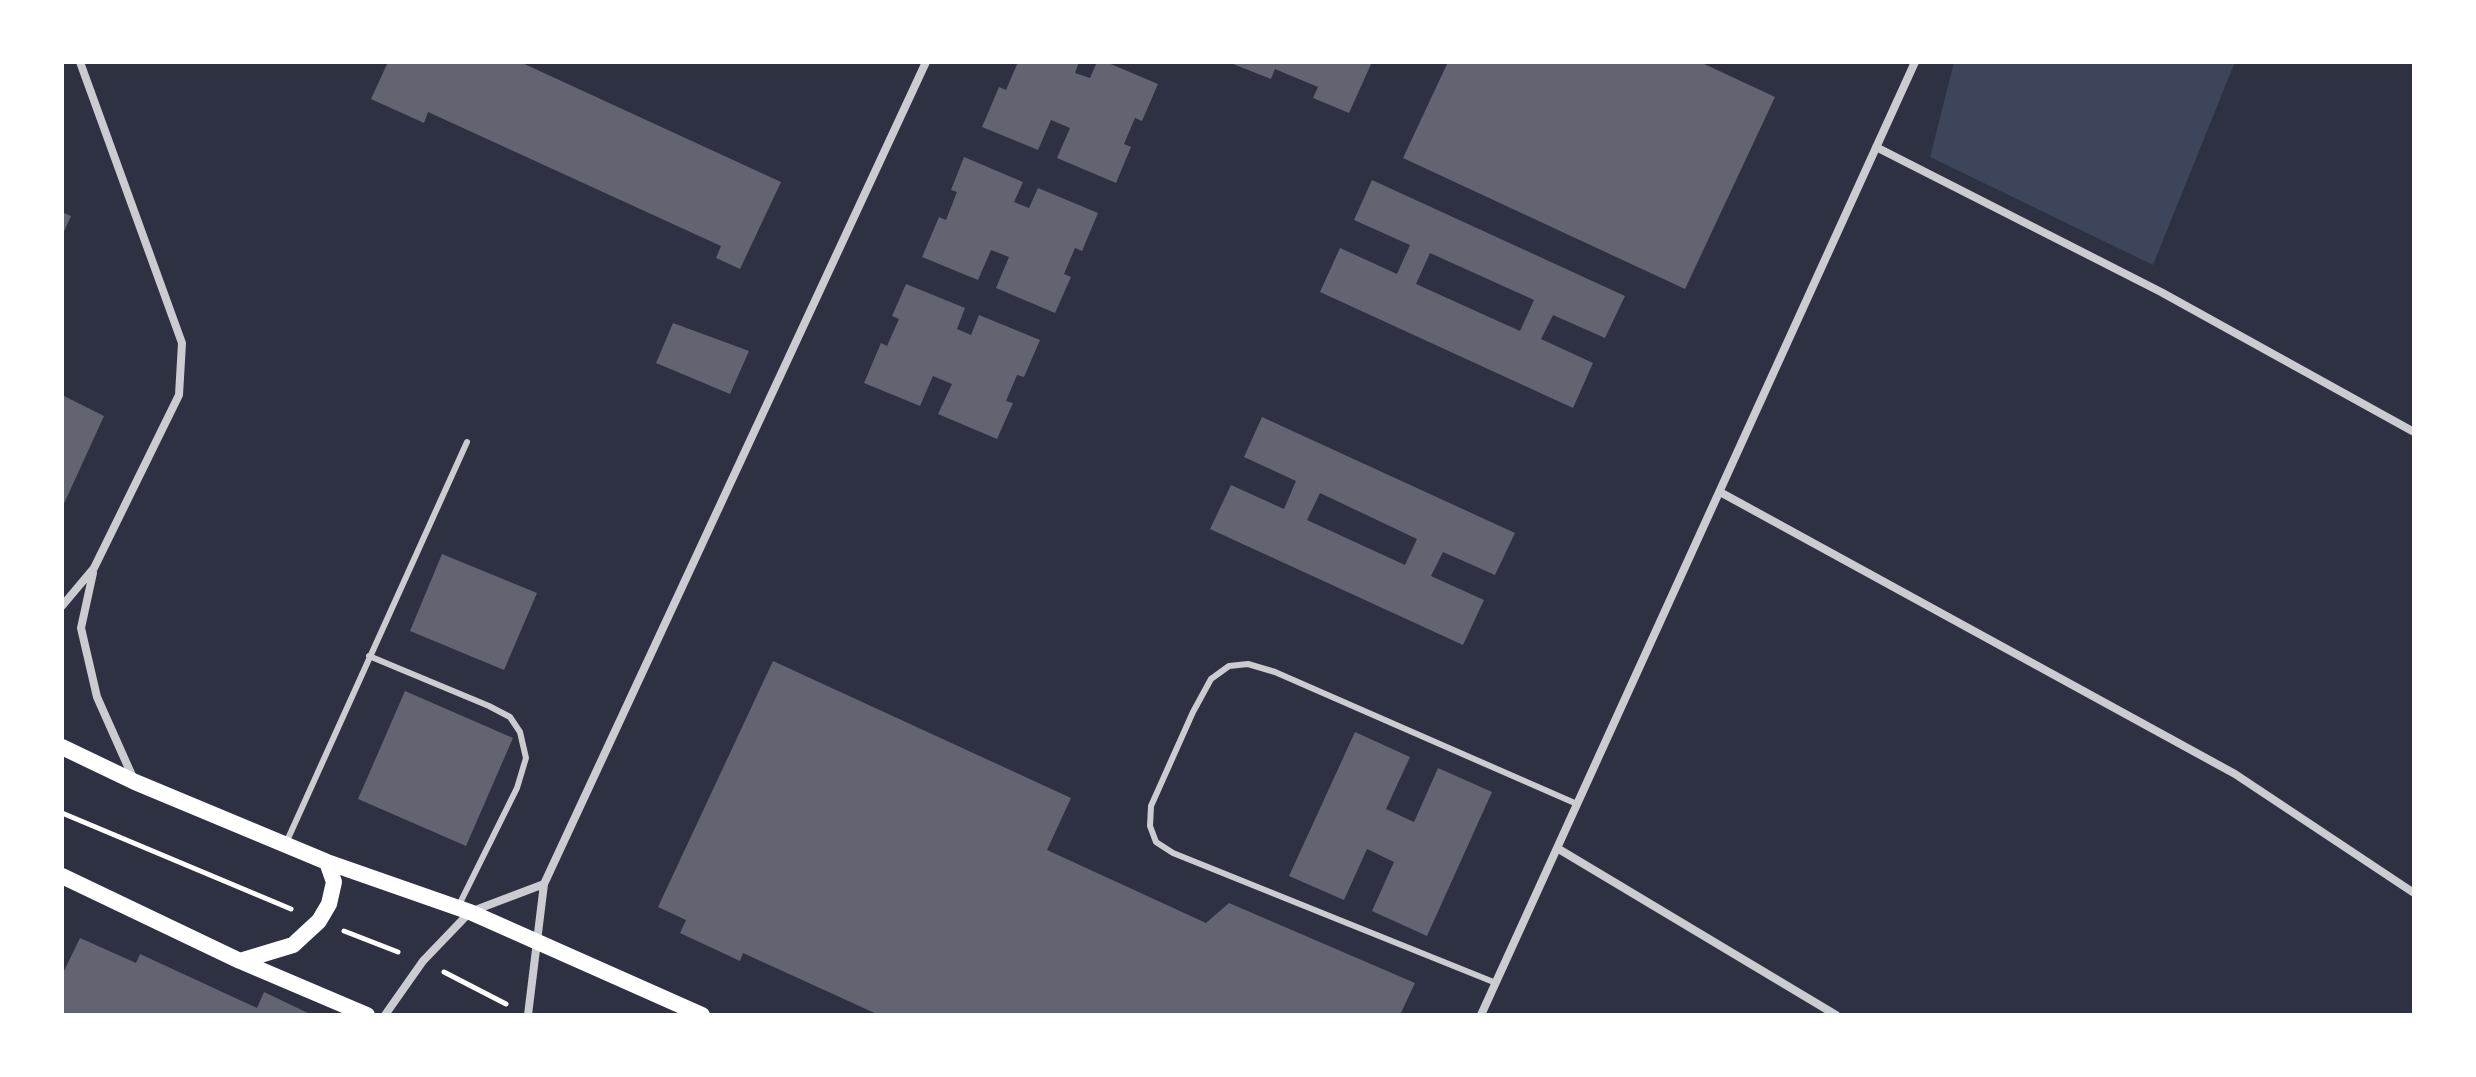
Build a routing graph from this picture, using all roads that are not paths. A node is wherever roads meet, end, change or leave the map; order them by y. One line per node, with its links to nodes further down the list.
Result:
1 (80, 62): 8 (street)
2 (926, 62): 18 (street)
3 (1915, 62): 4 (street)
4 (1876, 147): 5 (street); 7 (street)
5 (2414, 432)
6 (467, 442): 10 (lane)
7 (1720, 492): 13 (street); 19 (street)
8 (94, 568): 9 (street); 12 (street)
9 (62, 606)
10 (369, 656): 14 (lane); 20 (lane)
11 (62, 747): 12 (main road)
12 (135, 782): 14 (main road)
13 (1577, 804): 15 (street); 23 (lane)
14 (286, 843): 16 (main road)
15 (1557, 848): 23 (street); 29 (street)
16 (327, 862): 20 (main road); 22 (main road)
17 (62, 876): 22 (main road)
18 (544, 884): 20 (street); 21 (street)
19 (2414, 893)
20 (464, 910): 21 (main road); 25 (street)
21 (537, 942): 26 (street); 27 (main road)
22 (240, 961): 24 (main road)
23 (1496, 983): 28 (street)
24 (367, 1015)
25 (385, 1015)
26 (528, 1015)
27 (702, 1015)
28 (1481, 1015)
29 (1836, 1015)

